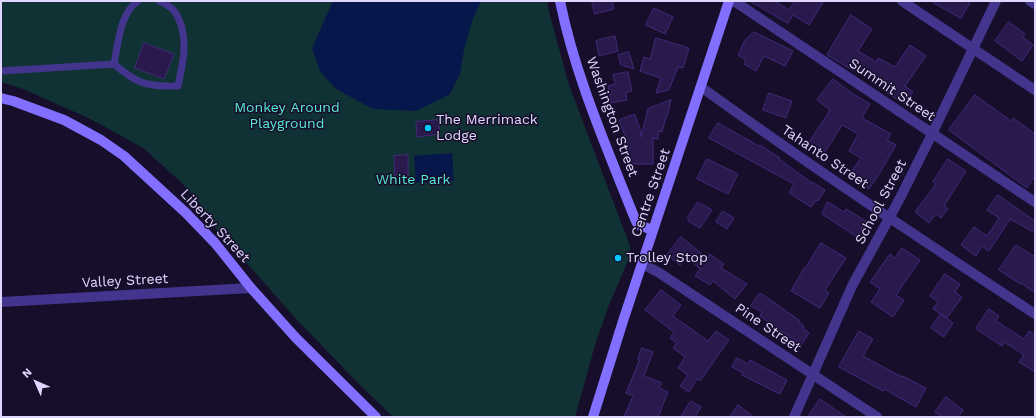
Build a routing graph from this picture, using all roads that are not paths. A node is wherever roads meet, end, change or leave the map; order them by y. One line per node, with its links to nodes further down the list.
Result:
1 (138, 1): 11 (lane)
2 (158, 1): 11 (lane)
3 (560, 1): 19 (street, Washington Street)
4 (729, 1): 13 (street, Centre Street)
5 (734, 1): 16 (street, Summit Street)
6 (902, 1): 10 (street)
7 (996, 1): 10 (street, School Street)
8 (1030, 1): 9 (street)
9 (1035, 4)
10 (972, 48): 14 (street); 16 (street, School Street)
11 (114, 64): 12 (lane)
12 (1, 72)
13 (701, 87): 18 (street, Tahanto Street); 19 (street, Centre Street)
14 (1035, 90)
15 (1, 98): 21 (street, Liberty Street)
16 (932, 134): 17 (street, Summit Street); 18 (street, School Street)
17 (1035, 202)
18 (889, 217): 23 (street, Tahanto Street); 24 (street, School Street)
19 (653, 230): 20 (street, Centre Street)
20 (642, 264): 24 (street, Pine Street); 26 (street, Centre Street)
21 (251, 288): 22 (street, Valley Street); 25 (street, Liberty Street)
22 (1, 302)
23 (1035, 314)
24 (813, 375): 27 (street, School Street); 28 (street, Pine Street)
25 (376, 417)
26 (593, 417)
27 (794, 417)
28 (877, 417)

